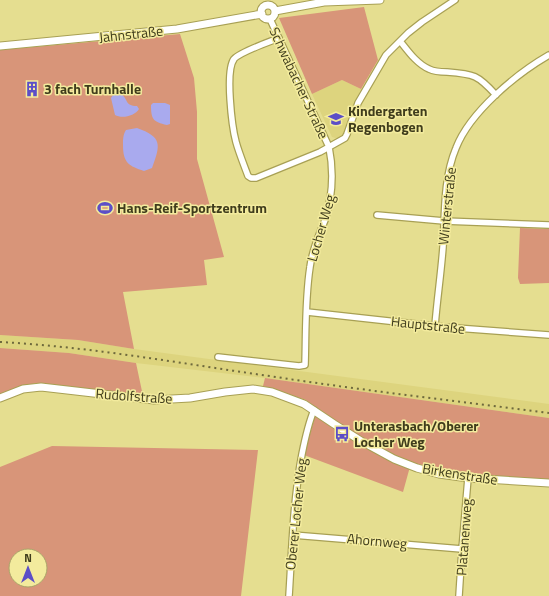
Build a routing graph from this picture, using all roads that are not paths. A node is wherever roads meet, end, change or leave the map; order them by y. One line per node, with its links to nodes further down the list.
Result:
1 (380, 0): 3 (street, Jahnstraße)
2 (455, 0): 7 (street)
3 (275, 11): 4 (street, Jahnstraße); 5 (street)
4 (262, 14): 5 (street); 8 (street, Jahnstraße)
5 (270, 19): 6 (street, Schwabacher Straße)
6 (278, 38): 11 (street, Schwabacher Straße); 11 (street)
7 (400, 41): 10 (street); 11 (street)
8 (0, 46)
9 (549, 55): 10 (street, Winterstraße)
10 (496, 95): 13 (street, Winterstraße)
11 (329, 147): 15 (street, Locher Weg)
12 (377, 215): 13 (street)
13 (444, 221): 14 (street); 16 (street, Winterstraße)
14 (549, 225)
15 (307, 312): 16 (street, Hauptstraße); 18 (street, Locher Weg)
16 (435, 326): 17 (street, Hauptstraße)
17 (549, 335)
18 (218, 357)
19 (0, 398): 20 (street, Rudolfstraße)
20 (314, 410): 21 (street, Birkenstraße); 23 (street, Oberer Locher Weg)
21 (468, 478): 22 (street, Birkenstraße); 24 (street, Platanenweg)
22 (549, 483)
23 (293, 535): 24 (street, Ahornweg); 25 (street, Oberer Locher Weg)
24 (462, 549): 26 (street, Platanenweg)
25 (288, 596)
26 (459, 596)

